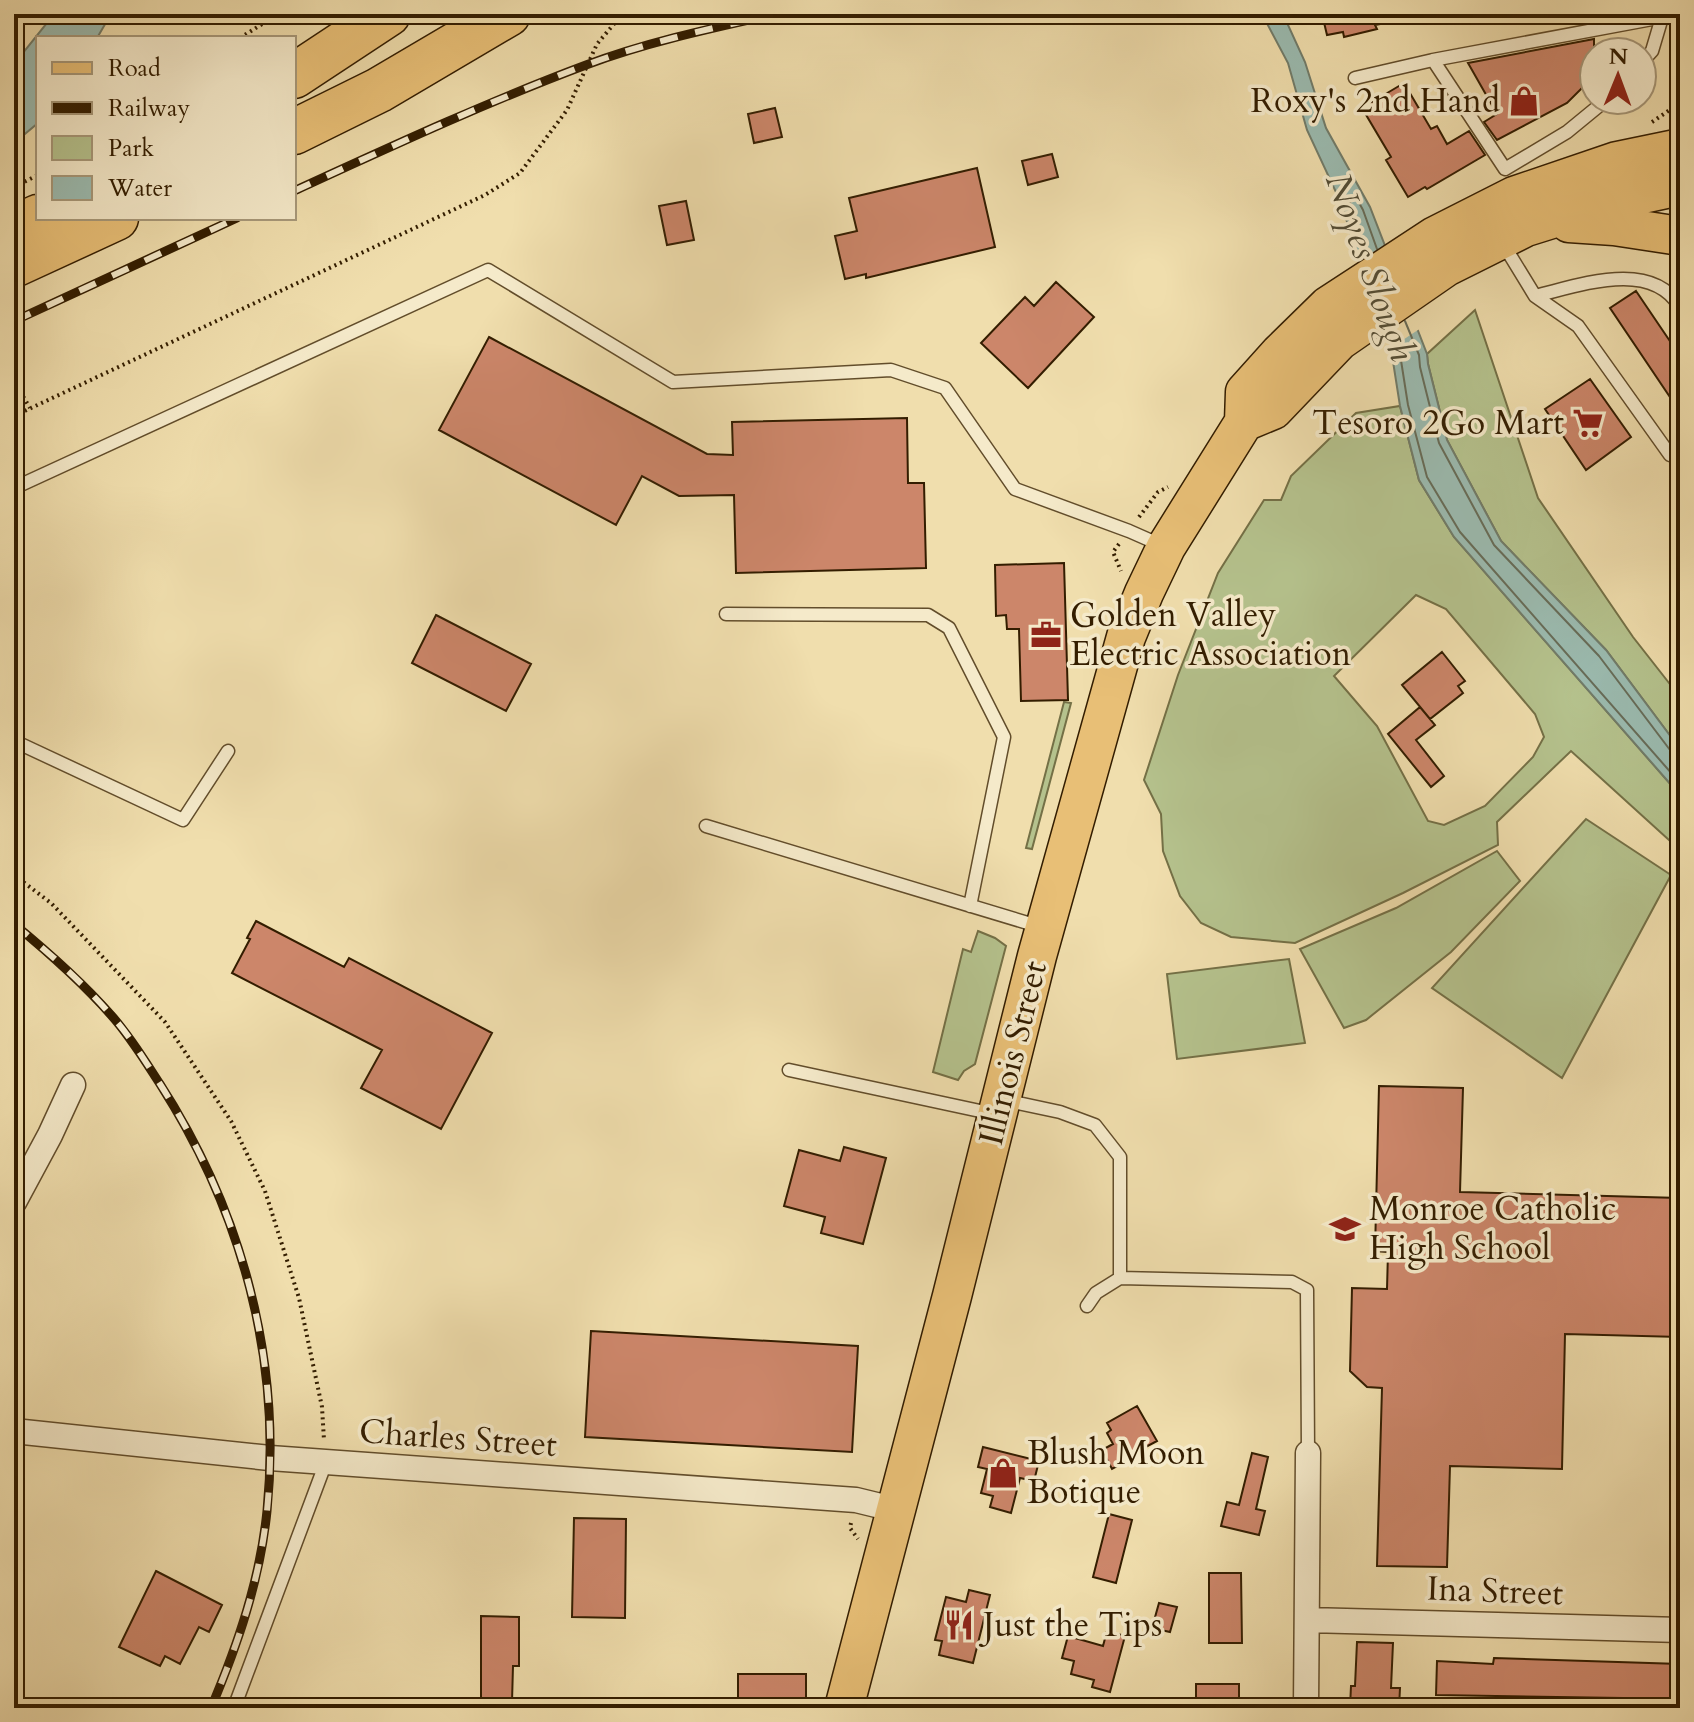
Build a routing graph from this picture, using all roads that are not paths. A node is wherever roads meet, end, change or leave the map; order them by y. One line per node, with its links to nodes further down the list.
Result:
1 (371, 14): 8 (highway)
2 (388, 14): 8 (highway)
3 (454, 14): 11 (highway)
4 (508, 14): 13 (highway)
5 (1663, 15): 6 (lane); 7 (lane)
6 (1657, 36)
7 (1433, 60): 9 (lane); 16 (lane)
8 (305, 69)
9 (1355, 78)
10 (1586, 116): 16 (lane)
11 (296, 117)
12 (1680, 120): 15 (main road)
13 (296, 131)
14 (1680, 148): 15 (main road, Illinois Street)
15 (1617, 161): 16 (main road, Illinois Street)
16 (1510, 183): 24 (main road, Illinois Street)
17 (1680, 186): 20 (main road, Illinois Street)
18 (36, 218): 21 (highway)
19 (112, 220): 25 (highway)
20 (1542, 222): 22 (main road); 23 (main road, Illinois Street)
21 (14, 228)
22 (1680, 236)
23 (1501, 239): 24 (main road, Illinois Street); 26 (lane)
24 (1440, 251): 30 (main road, Illinois Street)
25 (14, 265)
26 (1535, 296): 27 (lane); 28 (lane)
27 (1680, 307)
28 (1680, 457)
29 (14, 488): 30 (lane)
30 (1166, 547): 36 (main road, Illinois Street)
31 (726, 614): 35 (lane)
32 (14, 741): 33 (lane)
33 (228, 751)
34 (706, 826): 35 (lane)
35 (970, 906): 36 (lane)
36 (1045, 928): 39 (main road, Illinois Street)
37 (789, 1070): 39 (lane)
38 (73, 1085): 40 (street)
39 (999, 1107): 41 (lane); 46 (main road, Illinois Street)
40 (14, 1202)
41 (1120, 1278): 42 (lane); 44 (lane)
42 (1087, 1306)
43 (14, 1431): 45 (street, Charles Street)
44 (1308, 1453): 47 (street)
45 (326, 1462): 46 (street, Charles Street); 49 (lane)
46 (897, 1510): 50 (main road, Illinois Street)
47 (1308, 1620): 48 (street, Ina Street); 51 (street)
48 (1680, 1630)
49 (234, 1708)
50 (844, 1708)
51 (1306, 1708)

